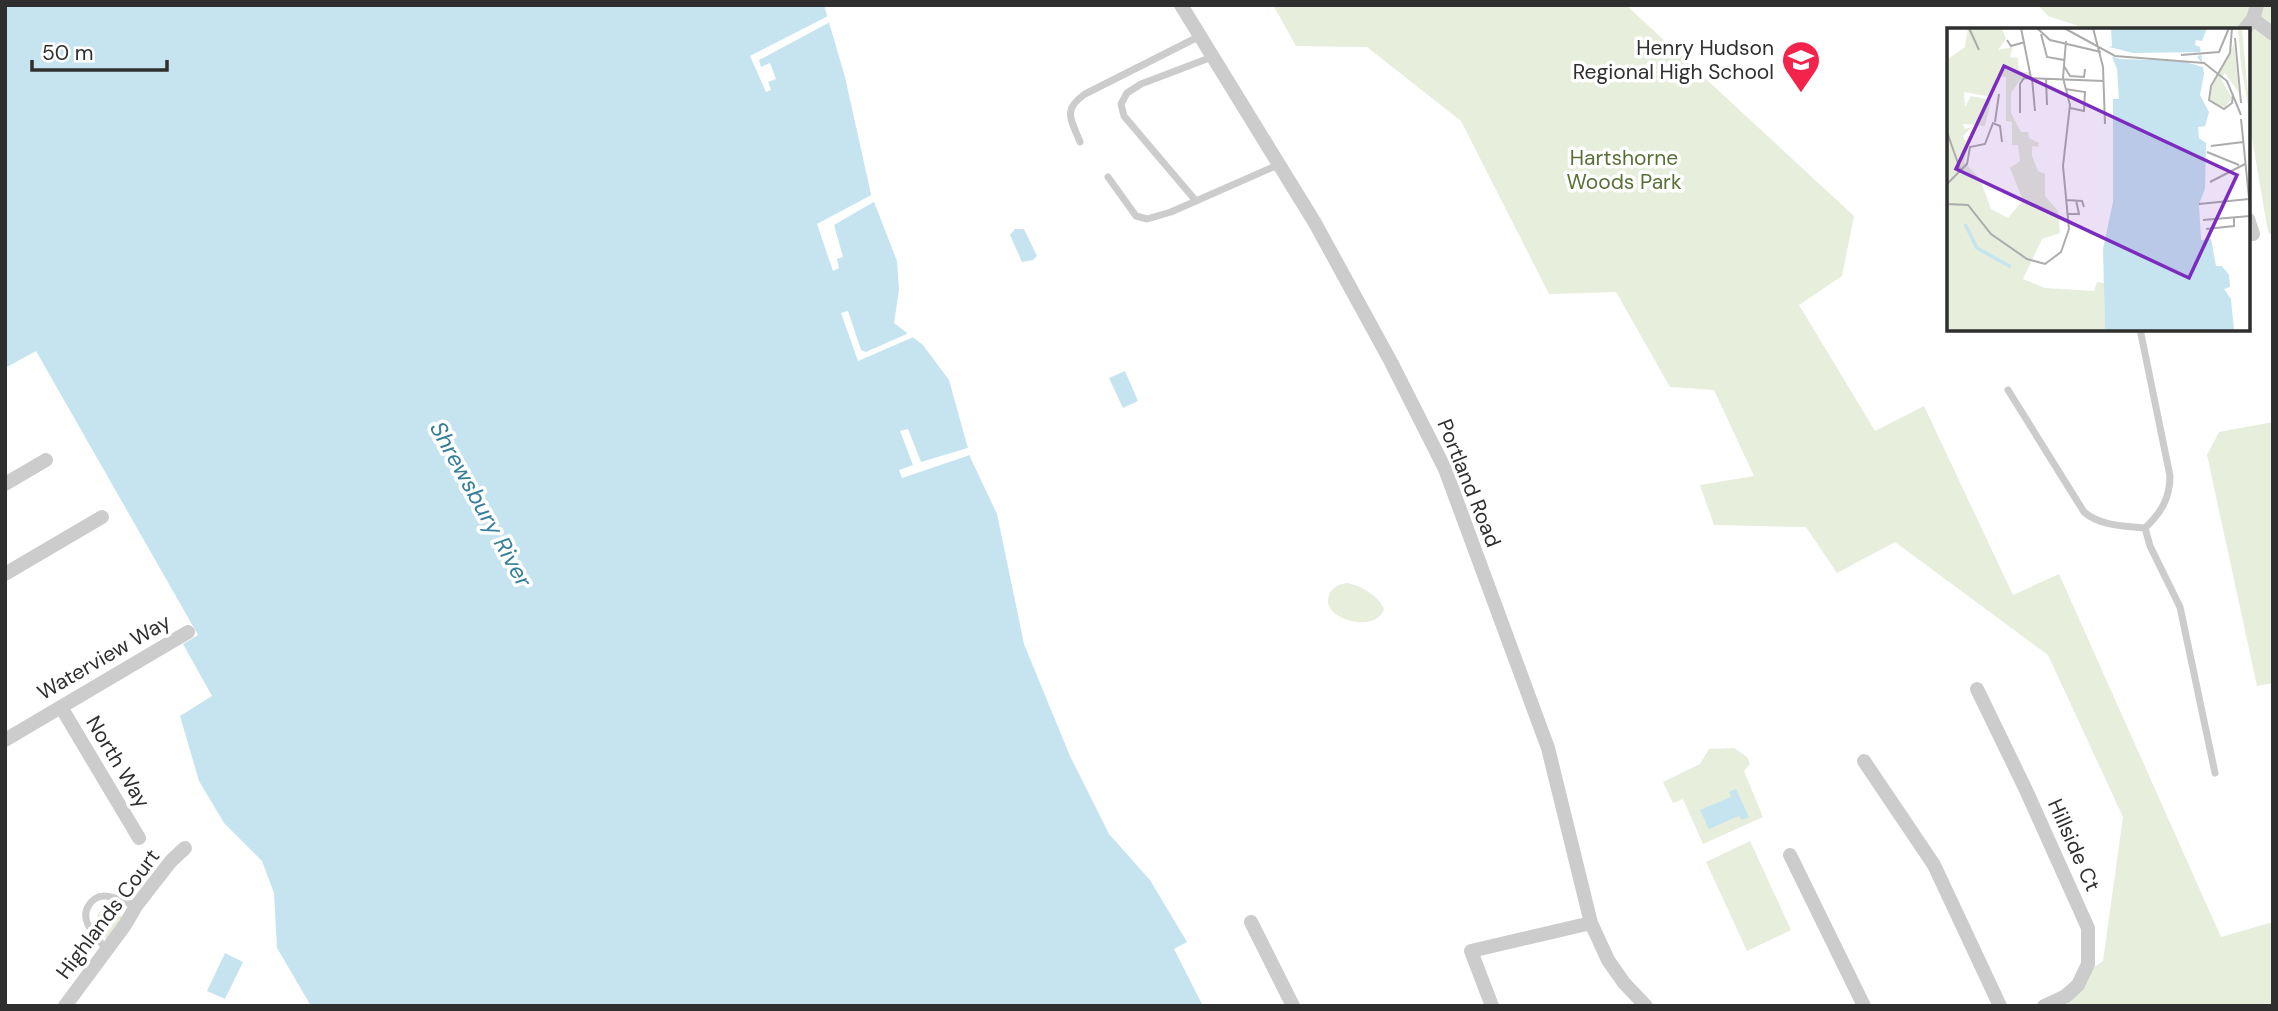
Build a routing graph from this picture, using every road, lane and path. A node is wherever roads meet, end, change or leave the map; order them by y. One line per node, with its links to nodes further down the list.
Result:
1 (1181, 5): 4 (street, Portland Road)
2 (2251, 18): 3 (street)
3 (2273, 34)
4 (1200, 36): 5 (street, Portland Road); 6 (lane)
5 (1213, 56): 7 (street, Portland Road); 9 (lane)
6 (1080, 142)
7 (1280, 164): 9 (lane); 28 (street, Portland Road)
8 (1108, 177): 9 (lane)
9 (1196, 201)
10 (2140, 331): 15 (lane)
11 (2008, 390): 15 (lane)
12 (46, 460): 13 (street)
13 (5, 484)
14 (102, 517): 16 (street)
15 (2145, 528): 22 (lane)
16 (5, 574)
17 (188, 632): 19 (street, Waterview Way)
18 (1977, 689): 36 (street, Hillside Ct)
19 (61, 707): 20 (street, Waterview Way); 23 (street, North Way)
20 (5, 740)
21 (1864, 761): 35 (street)
22 (2215, 773)
23 (139, 838)
24 (186, 848): 26 (street, Highlands Court)
25 (1790, 855): 34 (street)
26 (136, 906): 29 (street, Highlands Court); 29 (lane)
27 (1251, 922): 31 (street)
28 (1591, 923): 32 (street); 33 (street, Portland Road)
29 (106, 949): 30 (street, Highlands Court)
30 (65, 1006)
31 (1293, 1006)
32 (1492, 1006)
33 (1646, 1006)
34 (1864, 1006)
35 (2000, 1006)
36 (2044, 1006)

